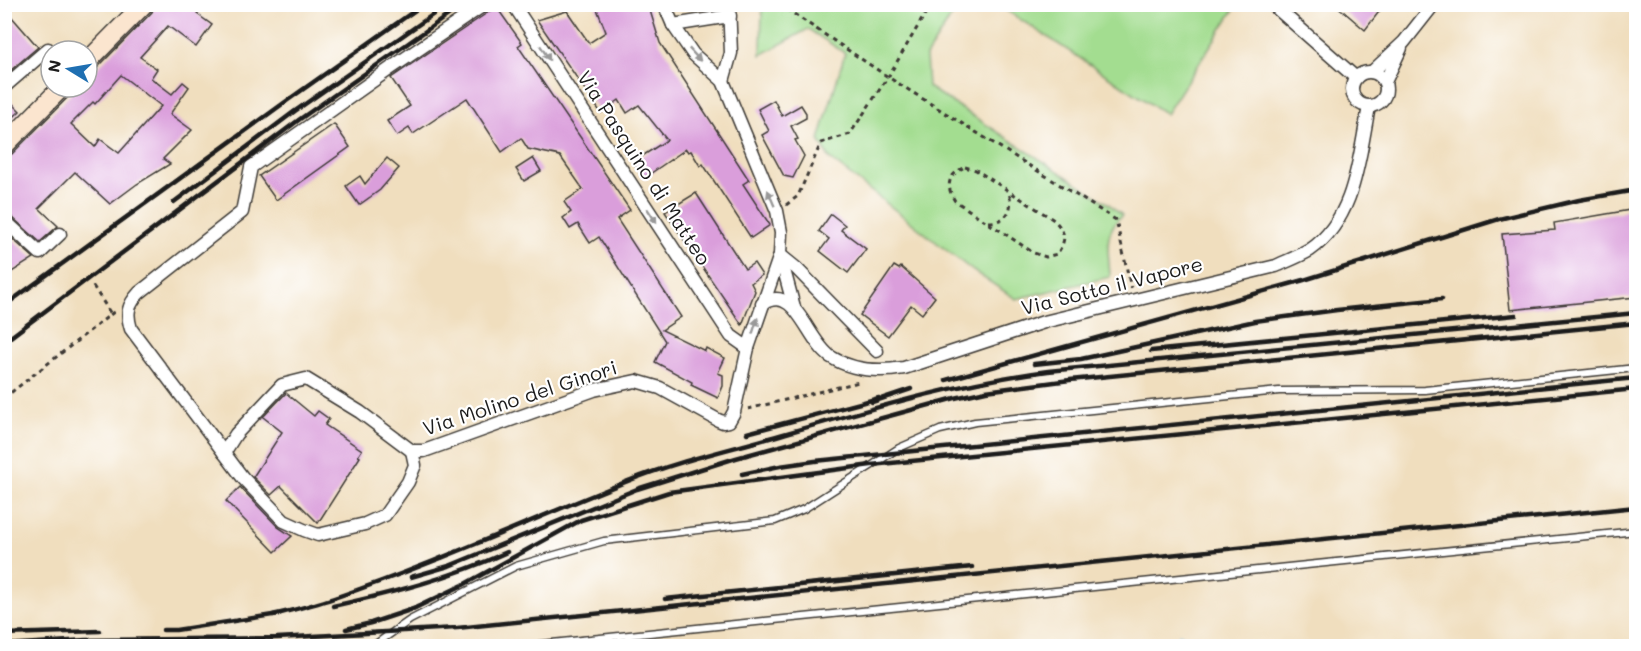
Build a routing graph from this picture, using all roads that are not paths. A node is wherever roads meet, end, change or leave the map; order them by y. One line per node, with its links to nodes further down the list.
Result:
1 (144, 4): 10 (main road)
2 (486, 4): 29 (street, Via Molino del Ginori)
3 (513, 4): 25 (street, Via Pasquino di Matteo, one-way to 25)
4 (664, 4): 8 (street)
5 (1272, 4): 13 (street)
6 (1434, 4): 9 (street)
7 (729, 10): 8 (street); 14 (street)
8 (673, 25): 14 (street, one-way to 14)
9 (1404, 42): 12 (street); 15 (street)
10 (99, 50)
11 (39, 57): 16 (street)
12 (1372, 72): 13 (street); 15 (street)
13 (1356, 78): 18 (street)
14 (723, 81): 22 (street, one-way to 14)
15 (1388, 85): 18 (street)
16 (4, 87)
17 (50, 99): 19 (main road)
18 (1372, 109): 24 (street, Via Sotto il Vapore)
19 (4, 146)
20 (4, 220): 21 (street)
21 (60, 234)
22 (780, 255): 23 (street); 24 (street, Via Sotto il Vapore); 26 (street)
23 (762, 304): 24 (street); 25 (street, one-way to 23)
24 (794, 307)
25 (748, 348): 28 (street, Via Molino del Ginori)
26 (877, 351)
27 (1636, 368): 31 (lane)
28 (412, 451): 29 (street, Via Molino del Ginori); 29 (street, Via Molino del Ginori)
29 (225, 453)
30 (1636, 531): 32 (lane)
31 (373, 646)
32 (523, 646)

